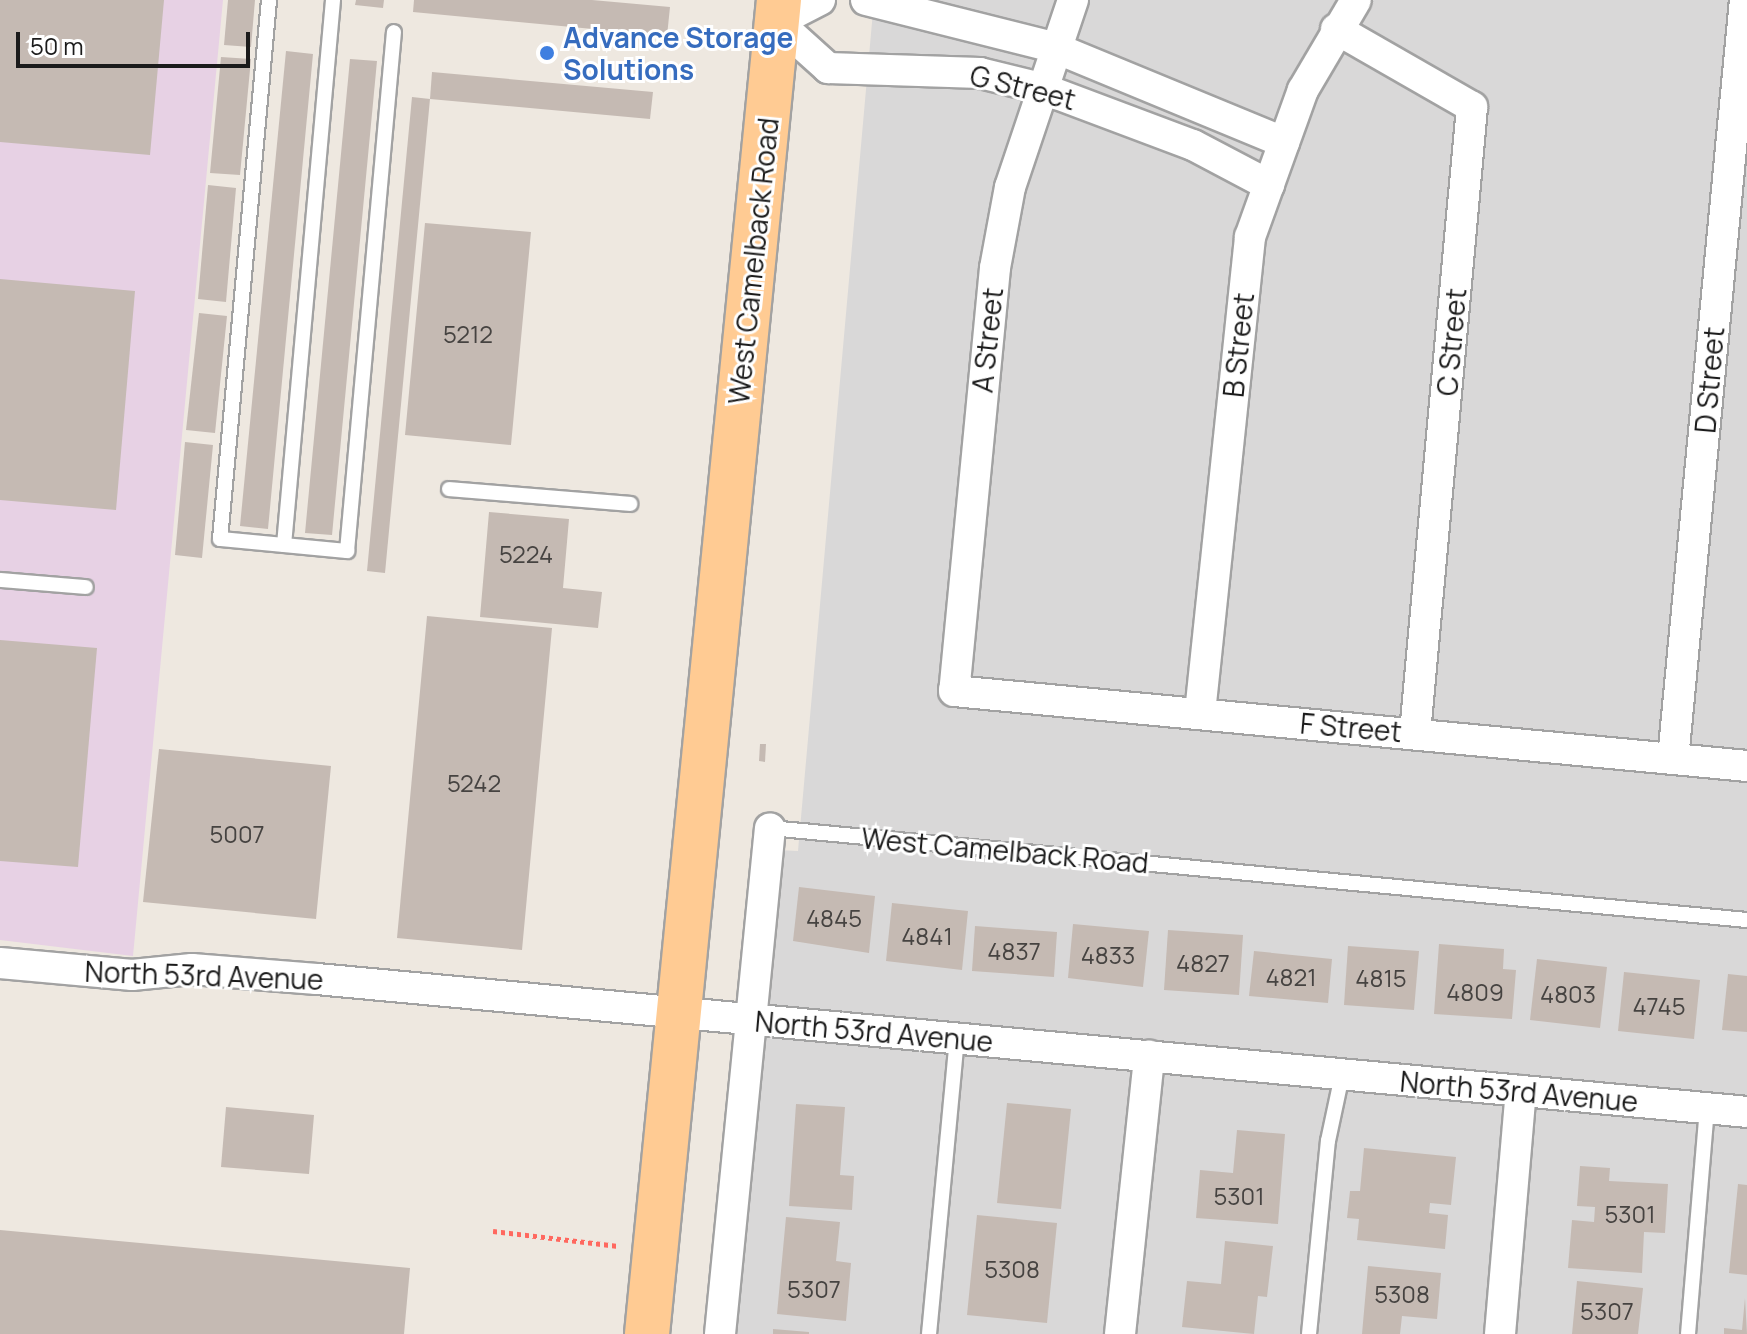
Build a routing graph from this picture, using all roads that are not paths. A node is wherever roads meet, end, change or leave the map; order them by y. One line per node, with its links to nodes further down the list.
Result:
1 (269, 0): 17 (lane)
2 (333, 0): 17 (lane)
3 (820, 0): 8 (street)
4 (866, 0): 11 (street, G Street)
5 (1073, 0): 11 (street, A Street)
6 (1356, 0): 9 (street, B Street)
7 (1745, 0): 23 (street, D Street)
8 (778, 11): 12 (street, G Street); 28 (main road, West Camelback Road)
9 (1336, 29): 13 (street, B Street); 22 (street, C Street)
10 (394, 32): 17 (lane)
11 (1053, 47): 12 (street, A Street); 13 (street, G Street)
12 (1041, 88): 14 (street, G Street); 20 (street, A Street)
13 (1284, 142): 14 (street, B Street)
14 (1269, 185): 21 (street, B Street)
15 (449, 489): 16 (lane)
16 (630, 504)
17 (284, 545)
18 (0, 580): 19 (lane)
19 (86, 587)
20 (954, 691): 21 (street, F Street)
21 (1200, 713): 22 (street, F Street)
22 (1415, 733): 23 (street, F Street)
23 (1673, 759): 24 (street, F Street)
24 (1747, 766)
25 (770, 828): 26 (lane, West Camelback Road); 29 (street, West Camelback Road)
26 (1747, 920)
27 (0, 963): 28 (street, North 53rd Avenue)
28 (678, 1013): 29 (street, North 53rd Avenue); 36 (main road, West Camelback Road)
29 (751, 1019): 30 (street, North 53rd Avenue); 37 (street, West Camelback Road)
30 (957, 1039): 31 (street, North 53rd Avenue); 38 (lane)
31 (1149, 1056): 32 (street, North 53rd Avenue); 39 (street)
32 (1342, 1075): 33 (street, North 53rd Avenue); 40 (lane)
33 (1521, 1091): 34 (street, North 53rd Avenue); 41 (street)
34 (1707, 1108): 35 (street, North 53rd Avenue); 42 (lane)
35 (1747, 1112)
36 (647, 1334)
37 (720, 1334)
38 (929, 1334)
39 (1120, 1334)
40 (1309, 1334)
41 (1500, 1334)
42 (1688, 1334)

